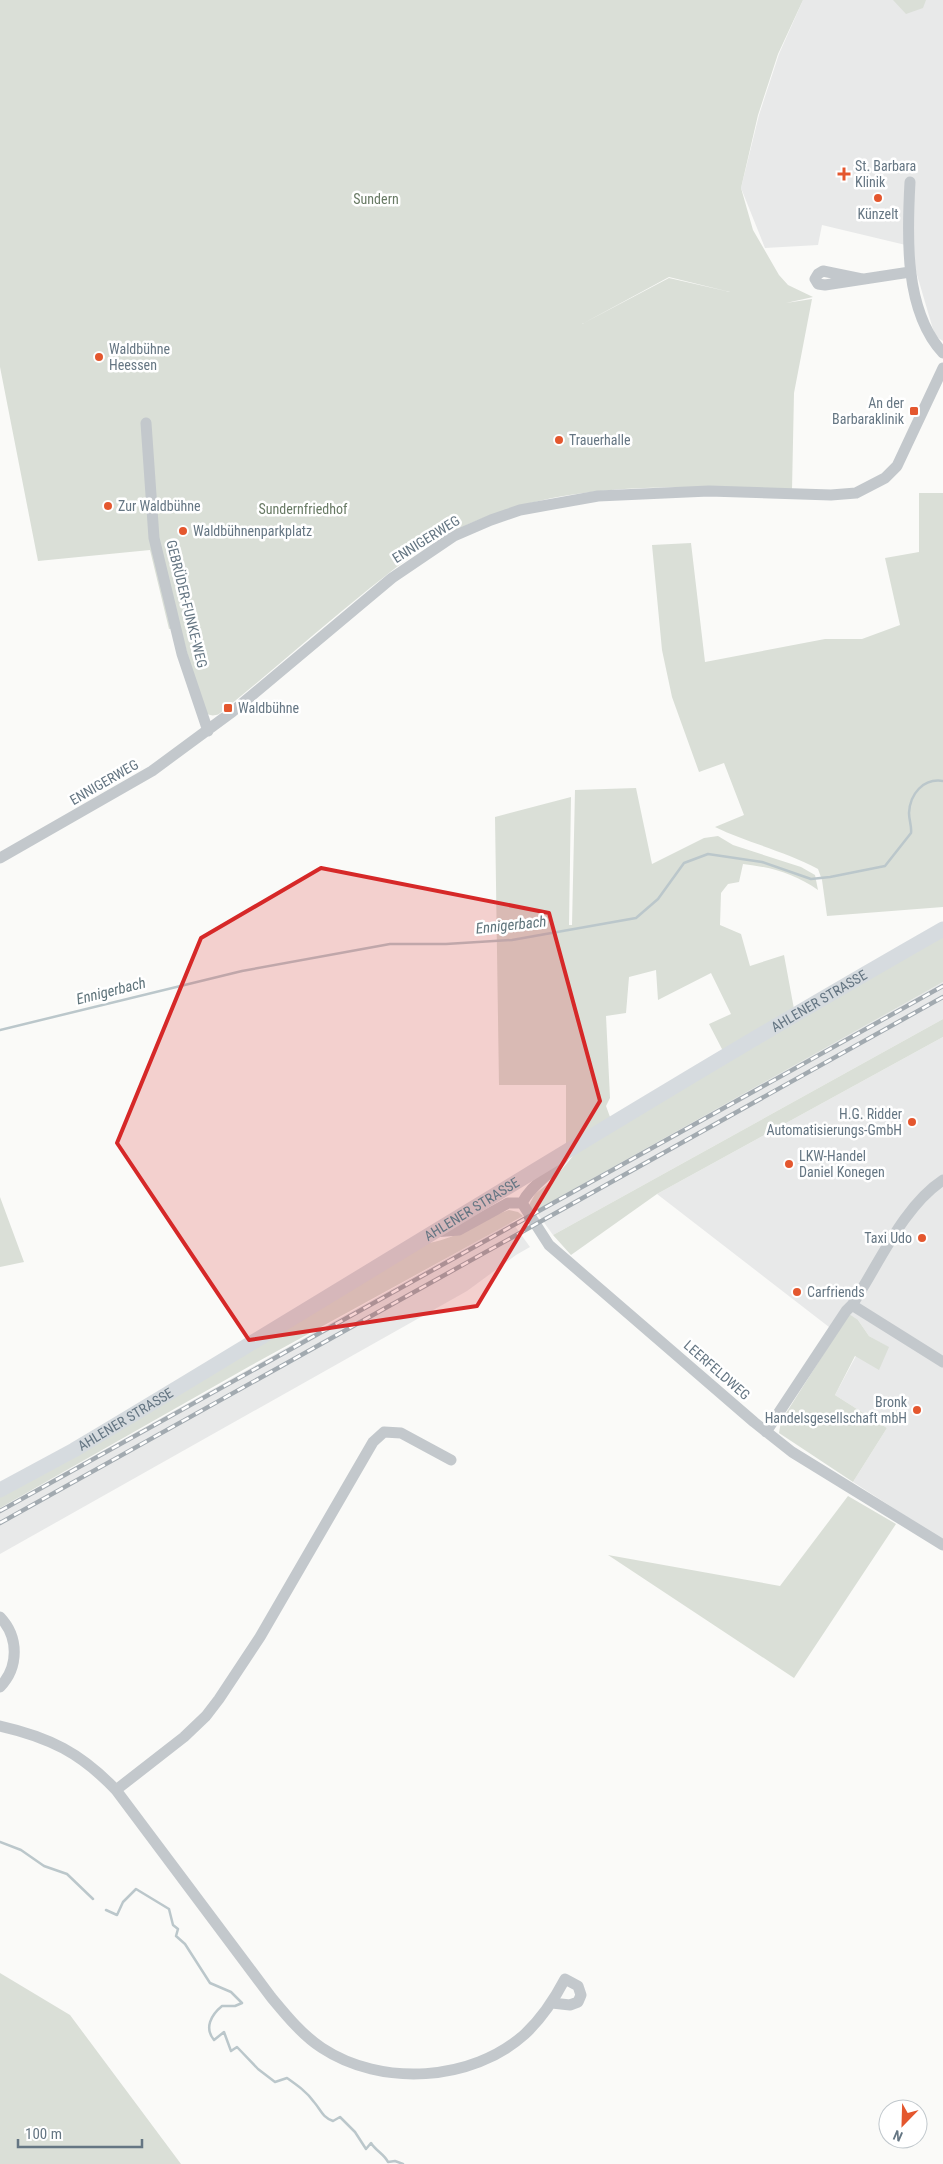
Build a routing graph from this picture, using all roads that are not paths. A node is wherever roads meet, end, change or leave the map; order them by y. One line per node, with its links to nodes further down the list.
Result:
1 (910, 182): 2 (street)
2 (910, 272): 3 (street); 4 (street)
3 (862, 279)
4 (943, 353)
5 (943, 368): 7 (street, ENNIGERWEG)
6 (146, 423): 7 (street, GEBRÜDER-FUNKE-WEG)
7 (208, 731): 8 (street, ENNIGERWEG)
8 (0, 858)
9 (943, 929): 10 (main road, AHLENER STRASSE)
10 (568, 1150): 12 (street); 13 (main road, AHLENER STRASSE)
11 (943, 1180): 14 (street)
12 (522, 1203): 13 (street); 16 (street, LEERFELDWEG)
13 (430, 1232): 18 (main road, AHLENER STRASSE)
14 (852, 1306): 15 (street); 16 (street)
15 (943, 1362)
16 (766, 1432): 19 (street, LEERFELDWEG)
17 (451, 1460): 23 (street)
18 (0, 1490)
19 (943, 1545)
20 (0, 1617): 21 (street)
21 (0, 1687)
22 (0, 1726): 23 (street)
23 (116, 1790): 24 (street)
24 (552, 2003)

